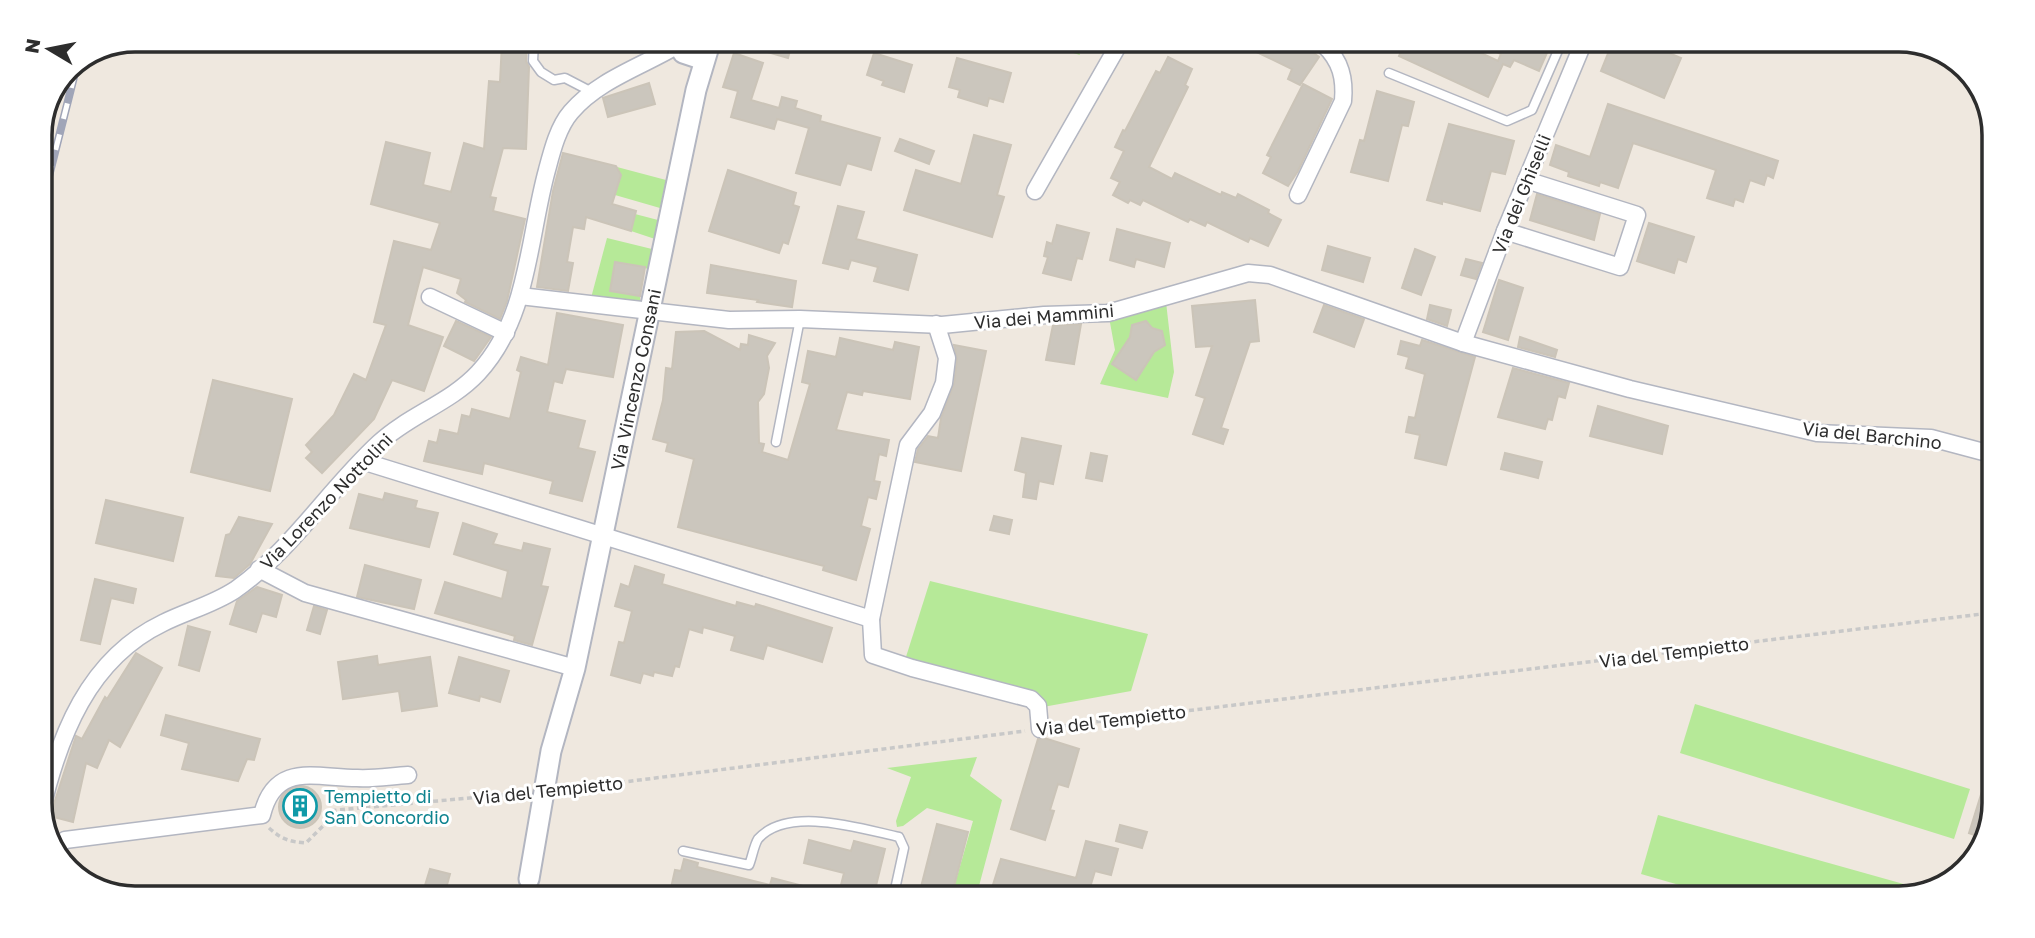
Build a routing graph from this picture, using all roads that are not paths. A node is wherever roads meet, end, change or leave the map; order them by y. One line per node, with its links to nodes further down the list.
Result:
1 (533, 52): 11 (lane)
2 (670, 52): 11 (street, Via Lorenzo Nottolini)
3 (684, 52): 10 (street, Via Vincenzo Consani)
4 (707, 52): 10 (street, Via Vincenzo Consani)
5 (1114, 52): 13 (street)
6 (1331, 52): 14 (street)
7 (1557, 52): 9 (lane)
8 (1579, 52): 12 (street, Via dei Ghiselli)
9 (1389, 73)
10 (696, 90): 18 (street, Via Vincenzo Consani)
11 (592, 92): 16 (street, Via Lorenzo Nottolini)
12 (1526, 180): 15 (street, Via dei Ghiselli); 15 (street)
13 (1035, 191)
14 (1298, 195)
15 (1505, 231): 22 (street, Via dei Ghiselli)
16 (520, 296): 18 (street, Via dei Mammini); 21 (street, Via Lorenzo Nottolini)
17 (430, 297): 21 (street)
18 (650, 312): 19 (street, Via dei Mammini); 27 (street, Via Vincenzo Consani)
19 (800, 319): 20 (street, Via dei Mammini); 24 (lane)
20 (936, 324): 22 (street, Via dei Mammini); 29 (street)
21 (506, 333): 26 (street, Via Lorenzo Nottolini)
22 (1463, 343): 23 (street, Via dei Mammini)
23 (1630, 389): 25 (street, Via del Barchino)
24 (776, 442)
25 (1982, 452)
26 (362, 461): 27 (street); 28 (street, Via Lorenzo Nottolini)
27 (603, 536): 29 (street); 30 (street, Via Vincenzo Consani)
28 (259, 569): 30 (street); 32 (street, Via Lorenzo Nottolini)
29 (871, 619): 31 (street)
30 (575, 668): 36 (street, Via Vincenzo Consani)
31 (1040, 729)
32 (53, 762)
33 (408, 775): 34 (street)
34 (63, 842)
35 (683, 851): 37 (lane)
36 (527, 886)
37 (896, 886)

